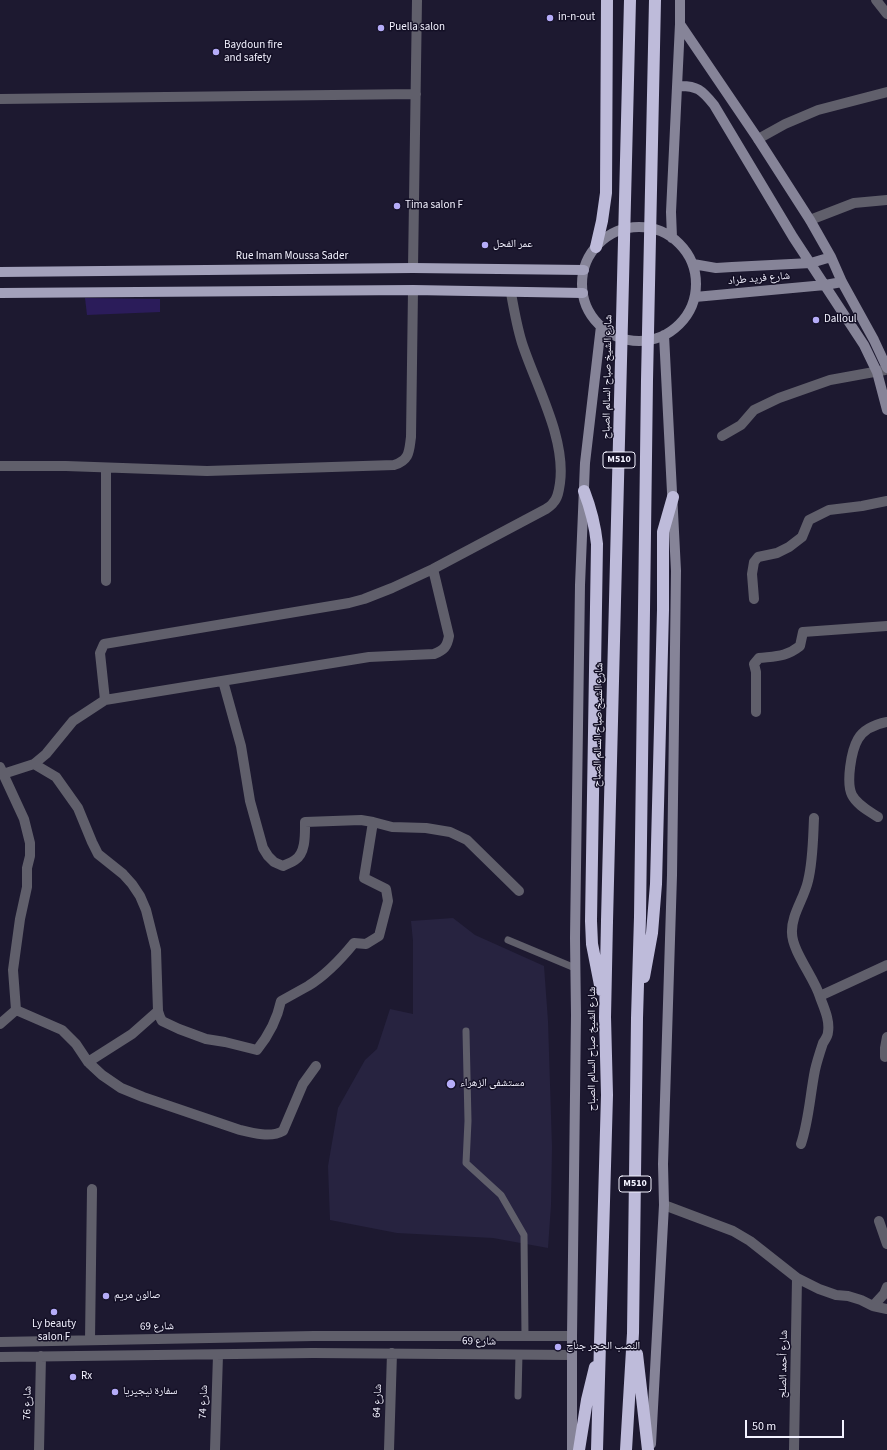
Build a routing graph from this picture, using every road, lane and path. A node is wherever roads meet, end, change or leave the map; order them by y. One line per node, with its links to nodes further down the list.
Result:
1 (417, 0): 11 (street)
2 (607, 0): 17 (highway)
3 (630, 0): 61 (highway, شارع الشيخ صباح السالم الصباح / M510, bridge)
4 (655, 0): 62 (highway, M510, bridge)
5 (680, 0): 8 (street)
6 (876, 0): 7 (street)
7 (887, 14)
8 (680, 24): 9 (street); 13 (street)
9 (677, 86): 16 (street); 19 (street)
10 (887, 92): 13 (street)
11 (416, 94): 12 (street); 21 (street)
12 (0, 99)
13 (758, 139): 15 (street)
14 (887, 200): 15 (street)
15 (810, 220): 18 (street)
16 (672, 238): 17 (street); 20 (street)
17 (596, 247): 22 (street)
18 (832, 257): 19 (street, شارع فريد طراد); 24 (street)
19 (811, 263): 20 (street, شارع فريد طراد); 25 (street)
20 (693, 264): 30 (street)
21 (413, 268): 22 (main road, Rue Imam Moussa Sader); 23 (main road, Rue Imam Moussa Sader)
22 (584, 270): 29 (street)
23 (0, 272)
24 (842, 282): 25 (street, شارع فريد طراد); 33 (street)
25 (826, 285): 30 (street, شارع فريد طراد); 33 (street)
26 (413, 290): 27 (main road); 28 (main road); 37 (street)
27 (0, 293)
28 (511, 293): 29 (main road); 41 (street)
29 (583, 293): 31 (street)
30 (695, 297): 32 (street)
31 (601, 326): 32 (street); 38 (street)
32 (664, 335): 39 (street)
33 (884, 370): 34 (street); 35 (street)
34 (887, 410)
35 (722, 436)
36 (0, 466): 37 (street)
37 (106, 468): 42 (street)
38 (584, 491): 57 (street); 61 (highway)
39 (673, 497): 62 (highway); 71 (street)
40 (887, 501): 43 (street)
41 (433, 569): 45 (street); 46 (street)
42 (106, 581)
43 (754, 599)
44 (887, 626): 47 (street)
45 (223, 681): 46 (street); 53 (street)
46 (105, 700): 49 (street)
47 (756, 712)
48 (887, 722): 51 (street)
49 (34, 764): 50 (street); 60 (street)
50 (2, 770): 59 (street)
51 (878, 817)
52 (814, 818): 58 (street)
53 (373, 822): 54 (street); 60 (street)
54 (519, 891)
55 (508, 940): 57 (lane)
56 (887, 965): 58 (street)
57 (575, 968): 81 (street)
58 (820, 996): 69 (street)
59 (16, 1010): 63 (street); 67 (street)
60 (158, 1011): 67 (street)
61 (605, 1017): 85 (highway, شارع الشيخ صباح السالم الصباح / M510)
62 (637, 1018): 78 (highway, M510)
63 (0, 1024)
64 (466, 1031): 80 (lane)
65 (887, 1037): 66 (street)
66 (885, 1057)
67 (88, 1062): 68 (street)
68 (316, 1066)
69 (801, 1144)
70 (92, 1189): 82 (street)
71 (664, 1205): 74 (street); 103 (street)
72 (879, 1222): 73 (street)
73 (887, 1244)
74 (797, 1278): 76 (street); 104 (street, شارع أحمد الصلح)
75 (887, 1287): 76 (street)
76 (873, 1306): 77 (street)
77 (887, 1309)
78 (633, 1333): 101 (highway, M510); 102 (highway)
79 (314, 1336): 80 (street, شارع 69); 83 (street, شارع 69); 86 (street)
80 (525, 1336): 81 (street, شارع 69)
81 (572, 1336): 91 (street)
82 (90, 1340): 83 (street, شارع 69); 84 (street, شارع 69)
83 (142, 1340): 89 (street)
84 (0, 1342)
85 (600, 1349): 99 (highway); 100 (highway, شارع الشيخ صباح السالم الصباح / M510)
86 (313, 1353): 87 (street, شارع 69); 90 (street, شارع 69)
87 (392, 1353): 88 (street, شارع 69); 97 (street, شارع 64)
88 (518, 1354): 91 (street, شارع 69); 94 (lane)
89 (142, 1355): 90 (street, شارع 69); 92 (street, شارع 69)
90 (218, 1355): 96 (street, شارع 74)
91 (572, 1355): 98 (street)
92 (41, 1356): 93 (street, شارع 69); 95 (street, شارع 76)
93 (0, 1357)
94 (518, 1396)
95 (38, 1450)
96 (215, 1450)
97 (389, 1450)
98 (572, 1450)
99 (579, 1450)
100 (598, 1450)
101 (626, 1450)
102 (648, 1450)
103 (651, 1450)
104 (794, 1450)

